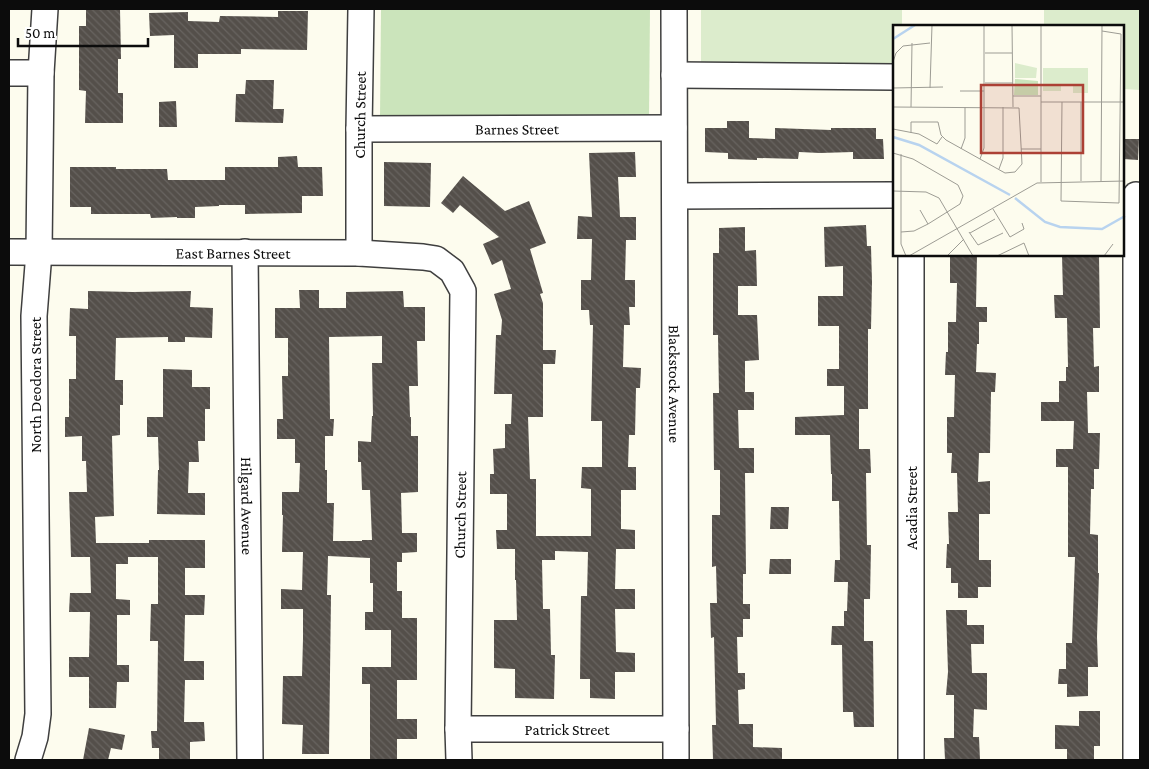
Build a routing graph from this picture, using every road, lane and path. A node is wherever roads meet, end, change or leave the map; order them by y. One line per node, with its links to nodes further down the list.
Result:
1 (45, 9): 5 (street, North Deodora Street)
2 (361, 9): 9 (street, Church Street)
3 (674, 9): 6 (street, Blackstock Avenue)
4 (9, 72): 5 (street)
5 (41, 72): 14 (street, North Deodora Street)
6 (674, 76): 7 (street); 8 (street, Blackstock Avenue)
7 (893, 77)
8 (674, 128): 9 (street, Barnes Street); 12 (street, Blackstock Avenue)
9 (359, 129): 16 (street, Church Street)
10 (893, 195): 12 (street)
11 (1133, 195): 26 (street)
12 (675, 196): 20 (street, Blackstock Avenue)
13 (9, 252): 14 (street, East Barnes Street)
14 (39, 252): 15 (street, East Barnes Street); 21 (street, North Deodora Street)
15 (245, 252): 16 (street, East Barnes Street); 22 (street, Hilgard Avenue)
16 (359, 253): 18 (street, East Barnes Street)
17 (911, 256): 25 (street, Acadia Street)
18 (452, 272): 19 (street, Church Street)
19 (458, 729): 20 (street, Patrick Street); 23 (street, Church Street)
20 (676, 729): 24 (street, Blackstock Avenue)
21 (28, 760)
22 (250, 760)
23 (459, 760)
24 (676, 760)
25 (911, 760)
26 (1136, 760)

